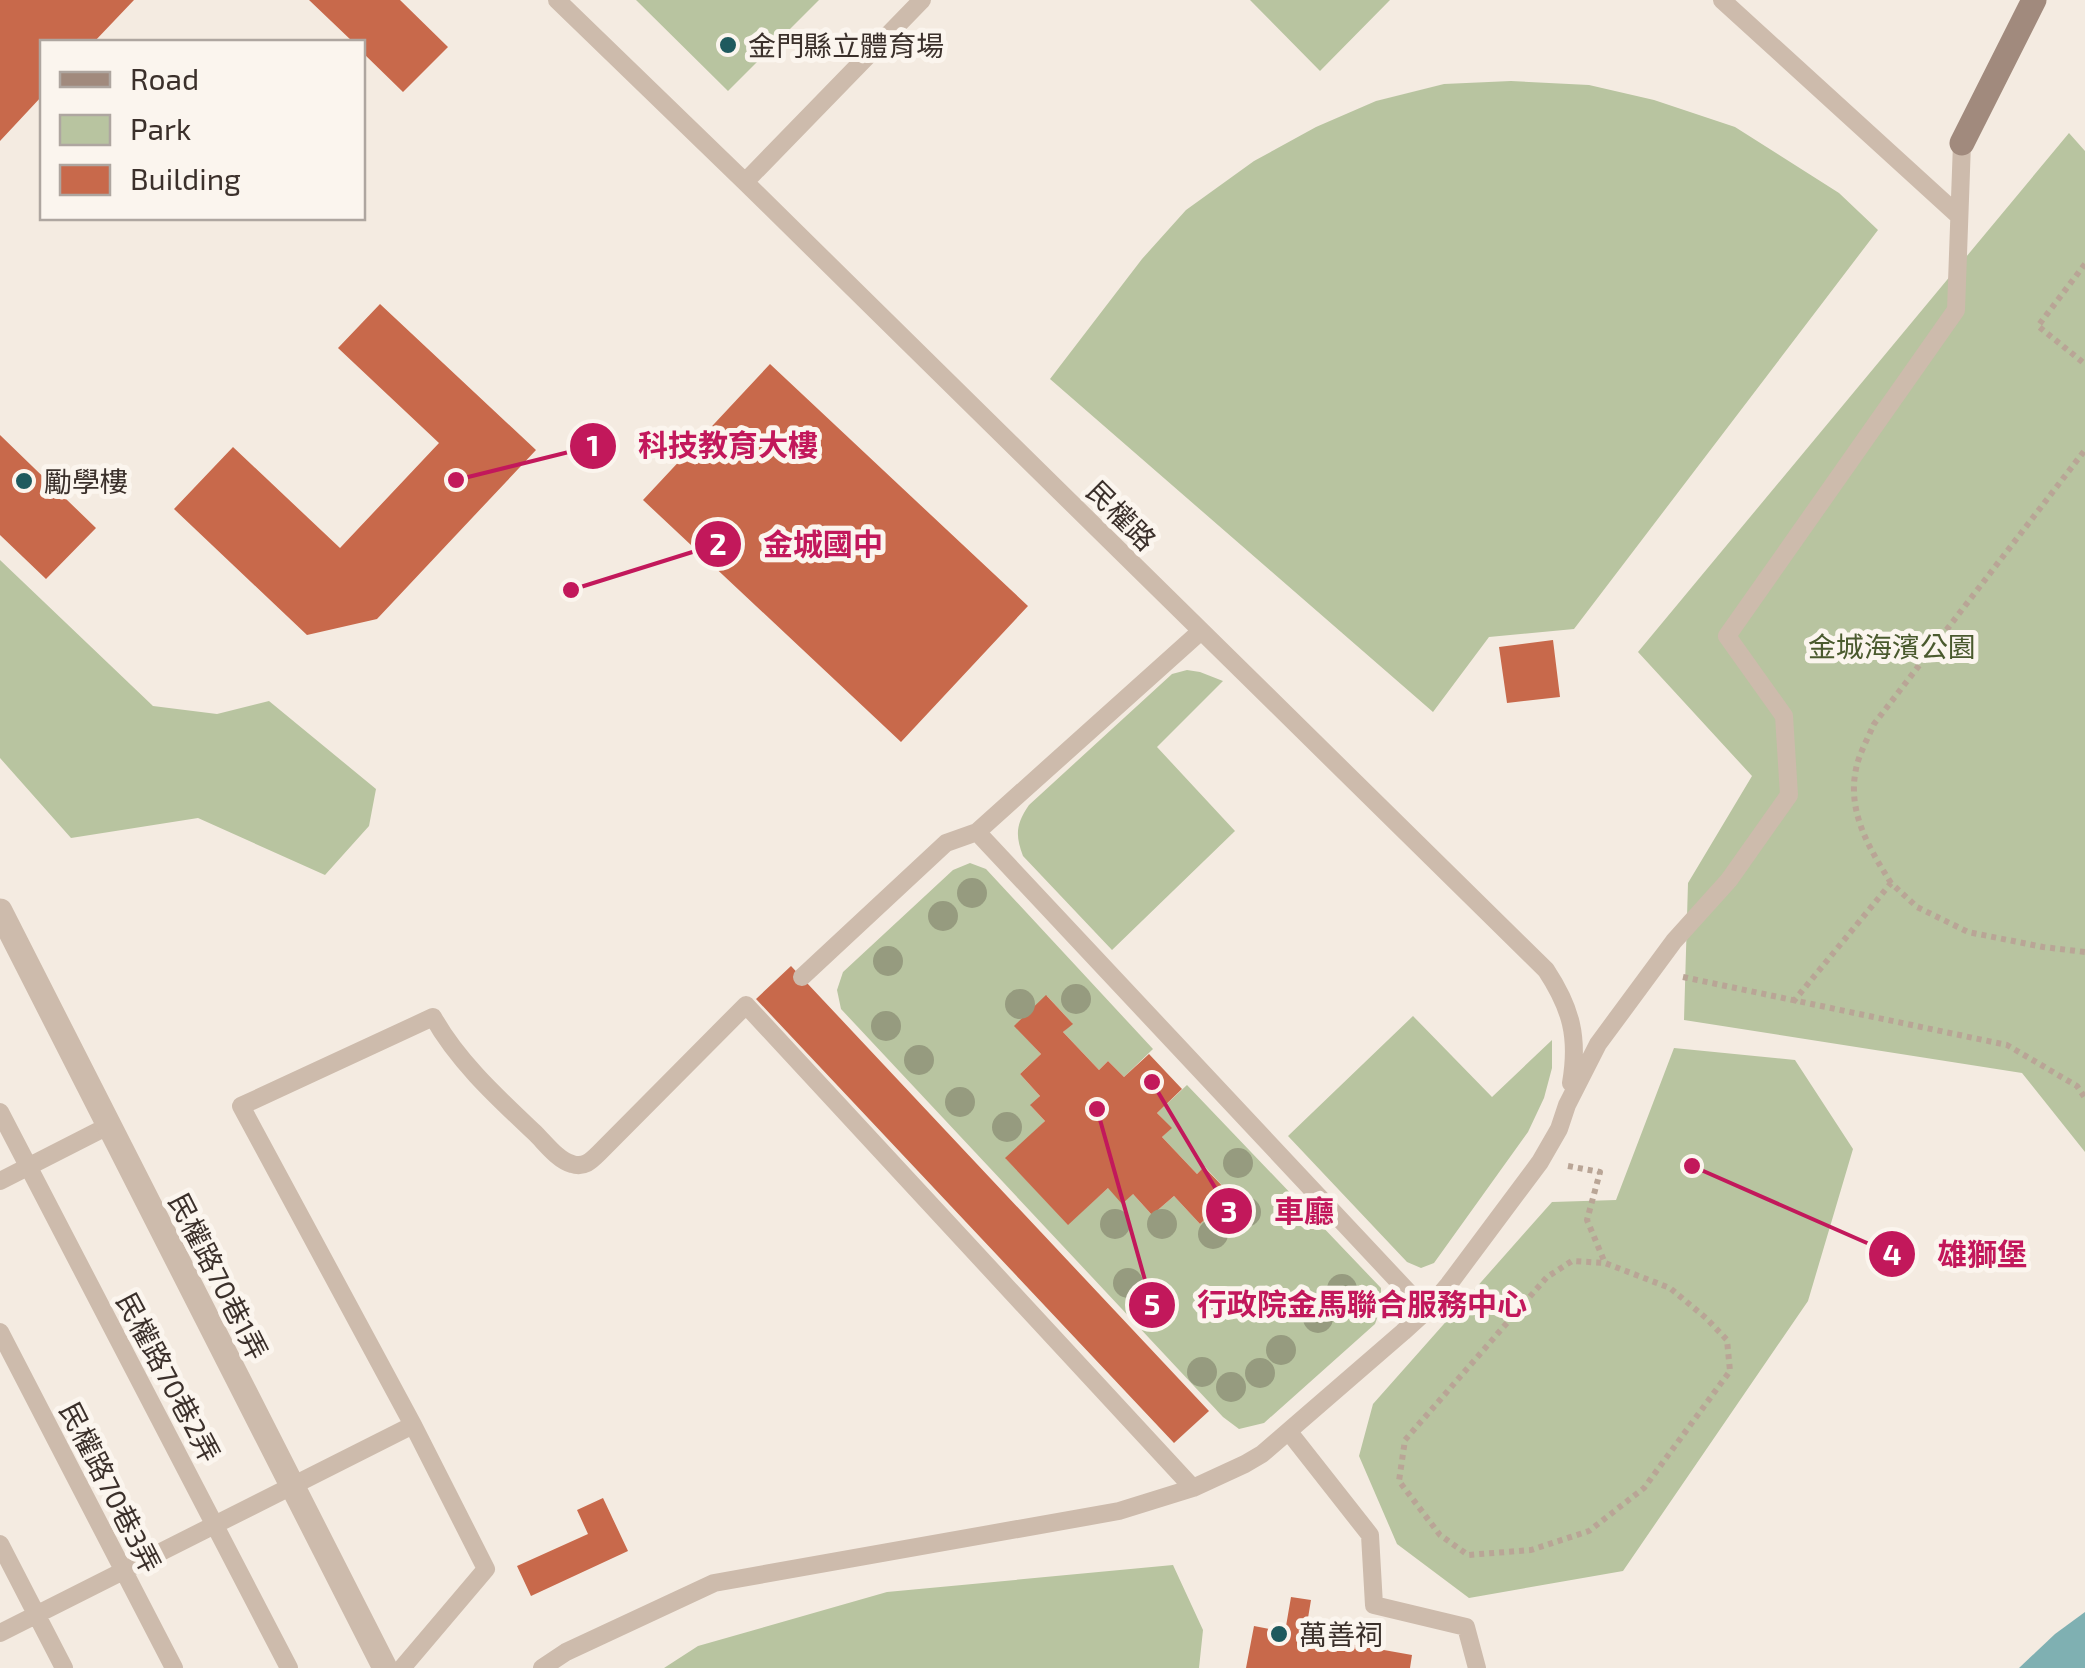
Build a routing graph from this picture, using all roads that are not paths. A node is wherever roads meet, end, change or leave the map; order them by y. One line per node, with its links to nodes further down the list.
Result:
1 (557, 0): 6 (lane, 民權路)
2 (922, 0): 6 (lane)
3 (1722, 0): 7 (lane)
4 (2034, 0): 5 (street)
5 (1962, 143): 7 (lane)
6 (746, 182): 8 (lane, 民權路)
7 (1959, 216): 12 (lane)
8 (1201, 631): 9 (lane); 12 (lane, 民權路)
9 (976, 832): 11 (lane); 17 (lane)
10 (0, 912): 14 (street, 民權路70巷1弄)
11 (802, 978)
12 (1567, 1105): 17 (lane)
13 (0, 1112): 15 (lane, 民權路70巷2弄)
14 (108, 1126): 15 (lane); 21 (street, 民權路70巷1弄)
15 (28, 1166): 16 (lane); 23 (lane, 民權路70巷2弄)
16 (0, 1180)
17 (1426, 1311): 20 (lane)
18 (0, 1332): 25 (lane, 民權路70巷3弄)
19 (413, 1425): 21 (lane); 22 (lane); 32 (lane)
20 (1289, 1432): 22 (lane); 34 (lane)
21 (292, 1486): 23 (lane); 31 (street, 民權路70巷1弄)
22 (1193, 1488): 33 (lane)
23 (215, 1525): 25 (lane); 30 (lane, 民權路70巷2弄)
24 (0, 1544): 26 (lane)
25 (124, 1571): 26 (lane); 29 (lane, 民權路70巷3弄)
26 (36, 1614): 27 (lane); 28 (lane)
27 (0, 1633)
28 (64, 1668)
29 (174, 1668)
30 (289, 1668)
31 (385, 1668)
32 (402, 1668)
33 (542, 1668)
34 (1477, 1668)

